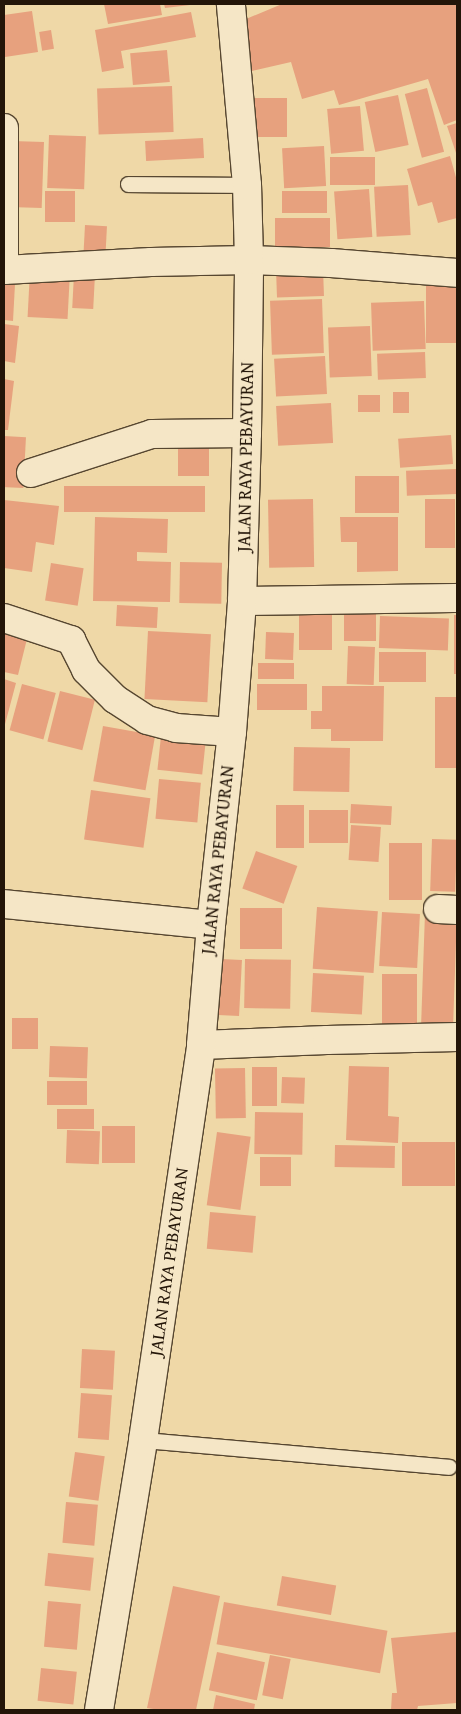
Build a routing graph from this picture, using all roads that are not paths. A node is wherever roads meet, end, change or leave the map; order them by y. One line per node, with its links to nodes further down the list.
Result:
1 (232, 4): 4 (street, JALAN RAYA PEBAYURAN)
2 (4, 128): 5 (street)
3 (128, 184): 4 (lane)
4 (247, 186): 5 (street, JALAN RAYA PEBAYURAN)
5 (248, 260): 6 (street); 7 (street, JALAN RAYA PEBAYURAN)
6 (457, 273)
7 (247, 432): 8 (street); 10 (street, JALAN RAYA PEBAYURAN)
8 (31, 473)
9 (457, 598): 10 (street)
10 (242, 601): 12 (street, JALAN RAYA PEBAYURAN)
11 (4, 618): 12 (street)
12 (232, 732): 14 (street, JALAN RAYA PEBAYURAN)
13 (4, 904): 14 (street)
14 (210, 925): 16 (street, JALAN RAYA PEBAYURAN)
15 (457, 1037): 16 (street)
16 (201, 1045): 17 (street, JALAN RAYA PEBAYURAN)
17 (144, 1440): 18 (lane); 19 (street, JALAN RAYA PEBAYURAN)
18 (449, 1466)
19 (99, 1710)

